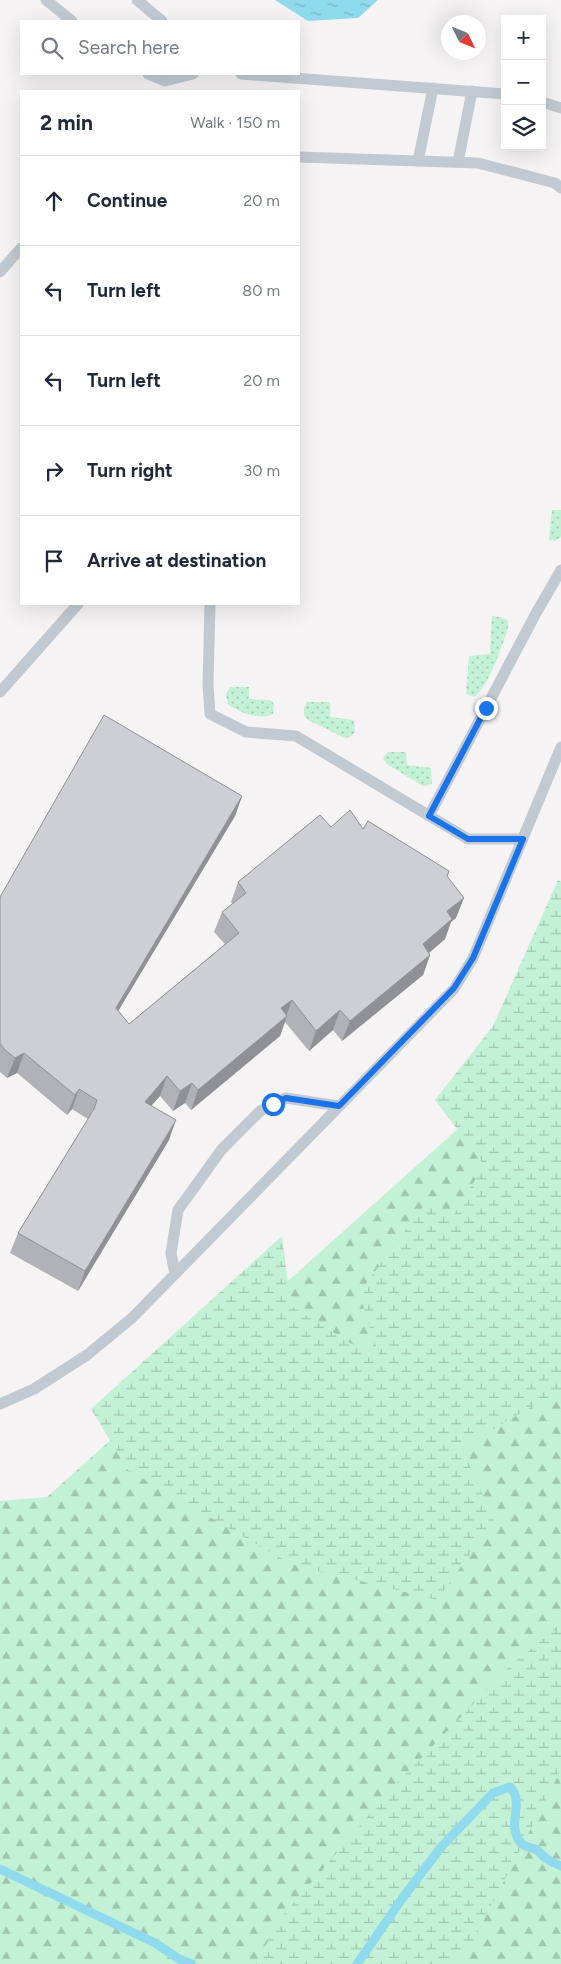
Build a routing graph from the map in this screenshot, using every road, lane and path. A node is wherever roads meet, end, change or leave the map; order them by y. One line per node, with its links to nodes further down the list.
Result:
1 (46, 0): 3 (lane)
2 (137, 0): 4 (lane)
3 (71, 20)
4 (161, 20)
5 (150, 75): 6 (lane)
6 (189, 75)
7 (255, 75): 8 (lane)
8 (433, 88): 9 (lane); 14 (lane)
9 (472, 91): 10 (lane); 15 (lane)
10 (501, 94)
11 (546, 103): 12 (lane)
12 (561, 108)
13 (300, 156): 14 (lane)
14 (418, 161): 15 (lane)
15 (458, 162): 16 (lane)
16 (561, 188)
17 (20, 249): 18 (lane)
18 (0, 272)
19 (561, 570): 24 (lane)
20 (77, 605): 22 (lane)
21 (210, 605): 24 (lane)
22 (0, 692)
23 (561, 746): 25 (lane)
24 (429, 816): 25 (lane)
25 (523, 839): 26 (lane)
26 (339, 1106): 27 (lane); 27 (lane)
27 (175, 1274): 28 (lane)
28 (0, 1404)

